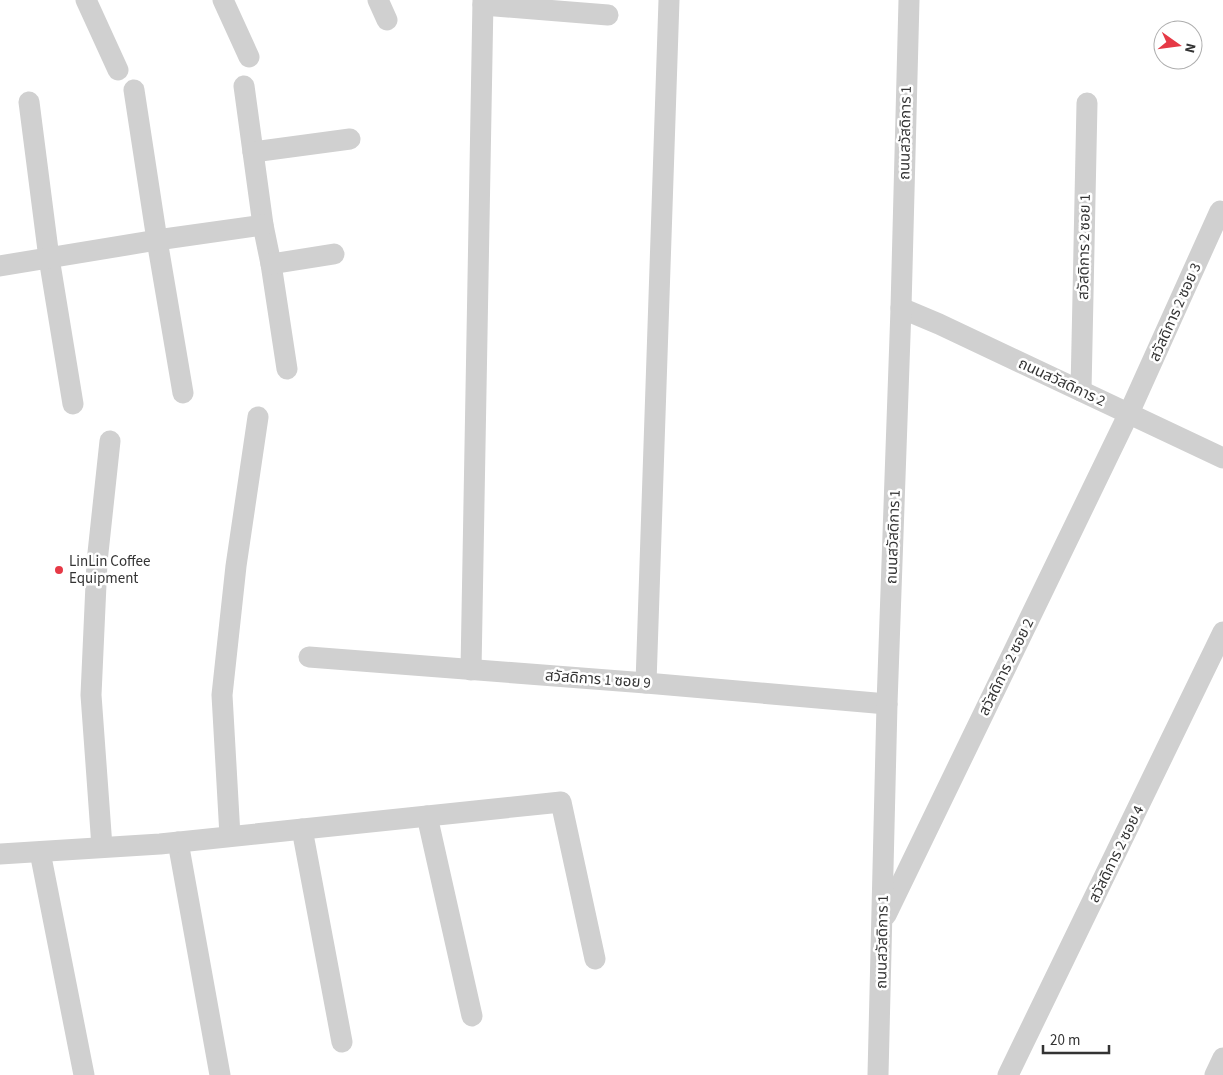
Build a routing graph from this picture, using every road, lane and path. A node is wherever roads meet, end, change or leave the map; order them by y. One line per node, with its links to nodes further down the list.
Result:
1 (86, 0): 10 (street)
2 (223, 0): 9 (street)
3 (378, 0): 8 (street)
4 (670, 0): 36 (street)
5 (909, 0): 24 (street, ถนนสวัสดิการ 1)
6 (483, 3): 7 (street); 35 (street)
7 (608, 15)
8 (387, 20)
9 (249, 57)
10 (118, 70)
11 (244, 86): 16 (street)
12 (134, 90): 19 (street)
13 (29, 102): 21 (street)
14 (1087, 103): 26 (street, สวัสดิการ 2 ซอย 1)
15 (350, 139): 16 (street)
16 (253, 152): 18 (street)
17 (1220, 211): 29 (street, สวัสดิการ 2 ซอย 3)
18 (263, 226): 19 (street); 22 (street)
19 (157, 240): 21 (street); 27 (street)
20 (334, 254): 22 (street)
21 (50, 258): 23 (street); 28 (street)
22 (271, 264): 25 (street)
23 (0, 266)
24 (901, 308): 26 (street, ถนนสวัสดิการ 2); 37 (street, ถนนสวัสดิการ 1)
25 (287, 369)
26 (1081, 391): 29 (street, ถนนสวัสดิการ 2)
27 (183, 394)
28 (73, 404)
29 (1129, 413): 32 (street, ถนนสวัสดิการ 2); 45 (street, สวัสดิการ 2 ซอย 2)
30 (258, 417): 40 (street)
31 (110, 441): 42 (street)
32 (1223, 458)
33 (1223, 632): 53 (street, สวัสดิการ 2 ซอย 4)
34 (309, 657): 35 (street, สวัสดิการ 1 ซอย 9)
35 (470, 670): 36 (street, สวัสดิการ 1 ซอย 9)
36 (646, 683): 37 (street, สวัสดิการ 1 ซอย 9)
37 (887, 704): 45 (street, ถนนสวัสดิการ 1)
38 (427, 816): 39 (street); 46 (street); 47 (street)
39 (302, 829): 40 (street); 48 (street)
40 (230, 836): 41 (street)
41 (178, 842): 42 (street); 51 (street)
42 (102, 848): 43 (street)
43 (40, 852): 44 (street); 50 (street)
44 (0, 854)
45 (883, 921): 52 (street, ถนนสวัสดิการ 1)
46 (595, 959)
47 (472, 1016)
48 (342, 1042)
49 (1223, 1058): 54 (street)
50 (84, 1075)
51 (220, 1075)
52 (878, 1075)
53 (1008, 1075)
54 (1215, 1075)

